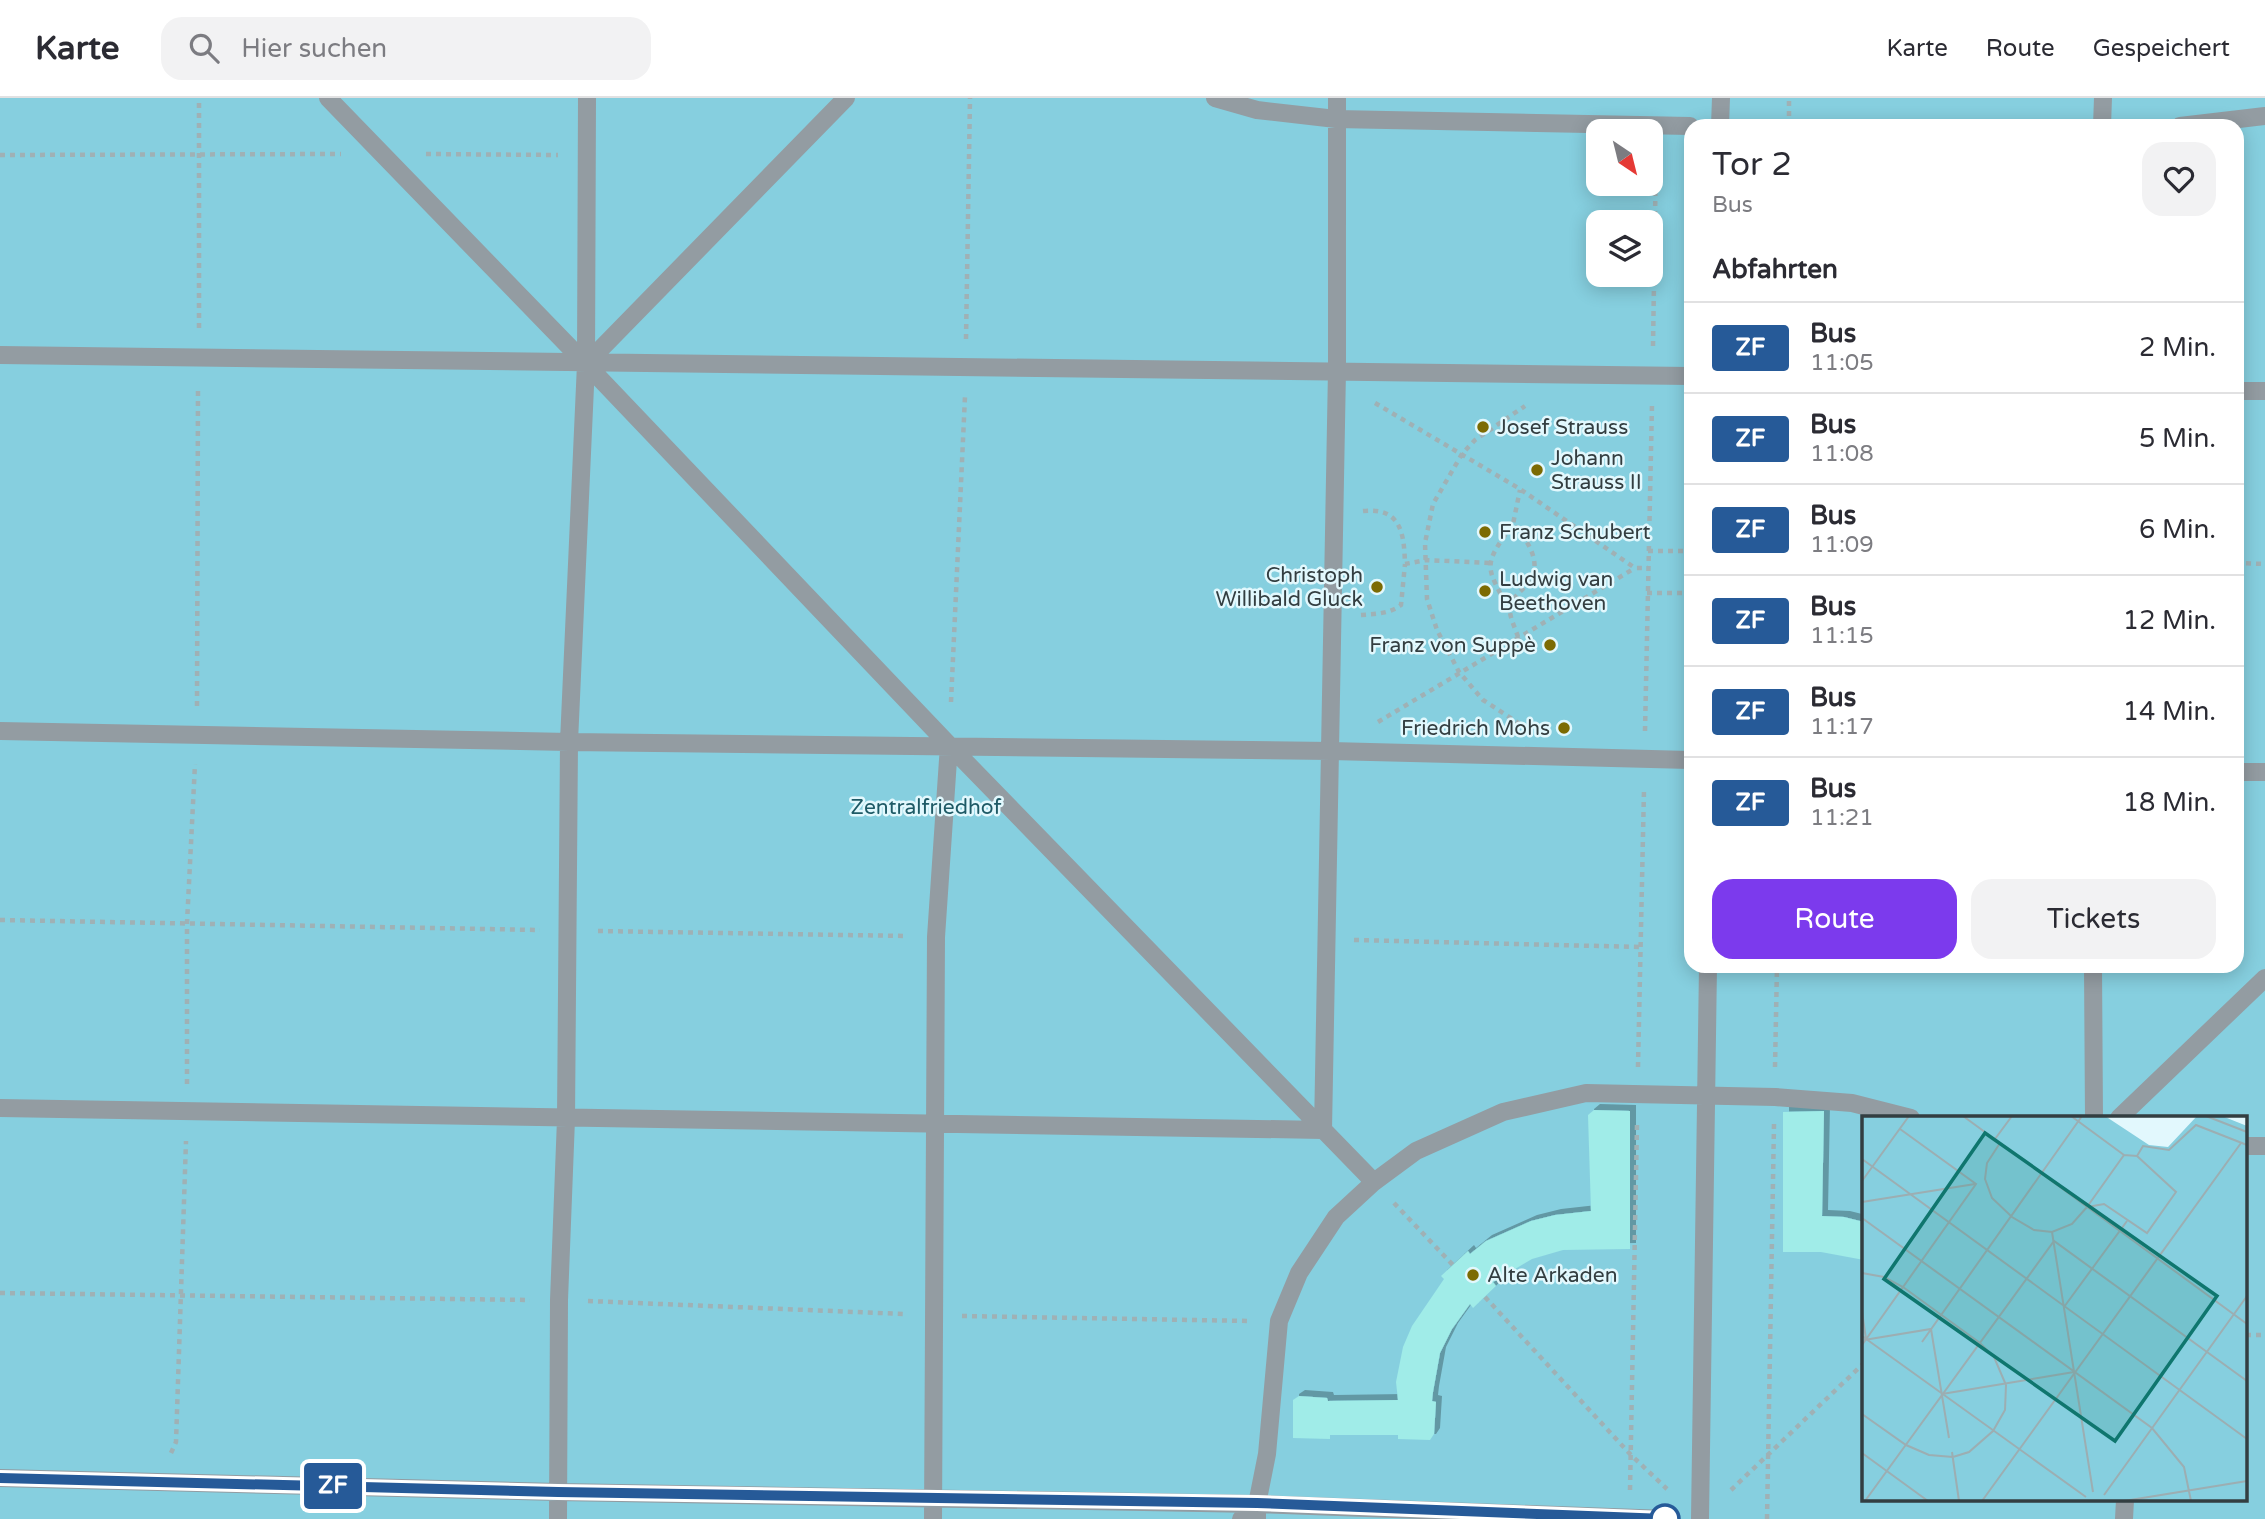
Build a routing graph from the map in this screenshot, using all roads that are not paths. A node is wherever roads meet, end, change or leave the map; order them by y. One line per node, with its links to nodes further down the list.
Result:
1 (328, 98): 15 (street)
2 (586, 98): 15 (street)
3 (846, 98): 15 (street)
4 (1216, 98): 9 (street)
5 (1337, 98): 9 (street)
6 (1721, 98): 10 (street)
7 (2103, 98): 11 (street)
8 (2265, 116): 12 (street)
9 (1336, 119): 13 (street); 16 (street)
10 (1720, 119)
11 (2102, 119)
12 (2240, 119)
13 (1684, 126)
14 (0, 355): 15 (street)
15 (586, 363): 16 (street); 21 (street); 22 (street)
16 (1337, 370): 17 (street); 23 (street)
17 (1684, 376)
18 (2244, 391): 19 (street)
19 (2265, 391)
20 (0, 731): 21 (street)
21 (569, 742): 22 (street); 35 (street)
22 (949, 745): 23 (street); 36 (street); 37 (street)
23 (1331, 751): 24 (street); 37 (street)
24 (1684, 760)
25 (2244, 772): 26 (street)
26 (2265, 772)
27 (1708, 973): 30 (street)
28 (2093, 973): 33 (street)
29 (2265, 978): 34 (street)
30 (1706, 1094): 32 (street); 38 (street); 48 (street)
31 (0, 1108): 35 (street)
32 (1903, 1116)
33 (2094, 1116)
34 (2121, 1116)
35 (566, 1119): 36 (street); 40 (street)
36 (935, 1124): 37 (street); 41 (street)
37 (1323, 1130): 38 (street)
38 (1374, 1182): 42 (street)
39 (0, 1478): 40 (street)
40 (558, 1492): 41 (street); 44 (street)
41 (933, 1498): 42 (street); 45 (street)
42 (1257, 1511): 43 (street); 46 (street)
43 (1630, 1518): 47 (street)
44 (558, 1519)
45 (933, 1519)
46 (1241, 1519)
47 (1665, 1519)
48 (1700, 1519)

